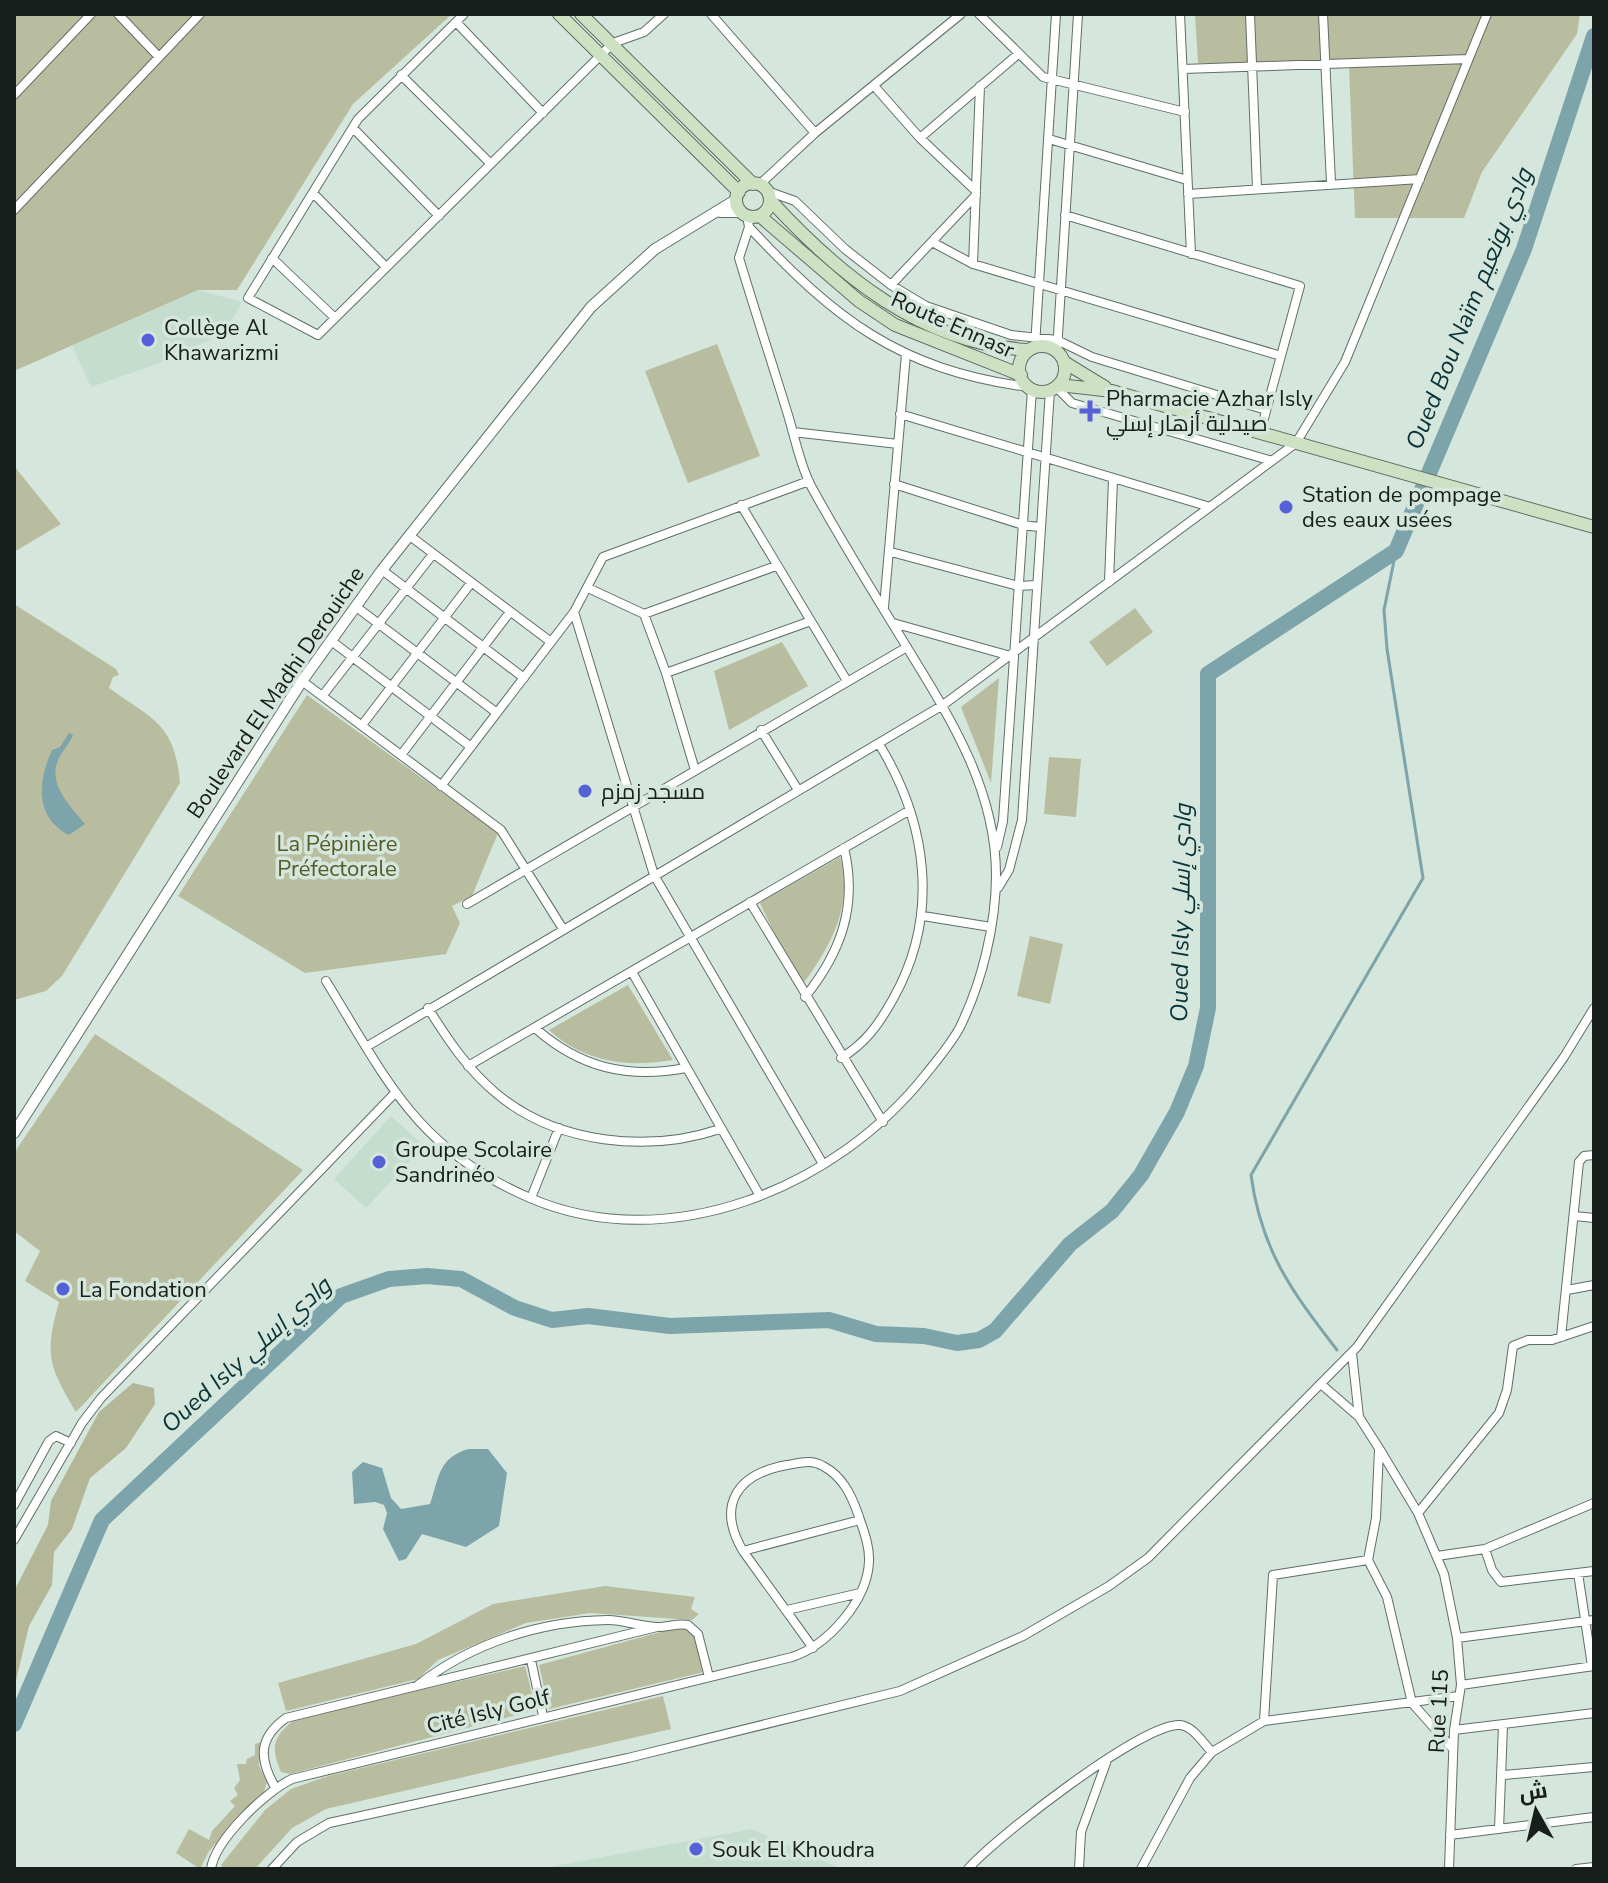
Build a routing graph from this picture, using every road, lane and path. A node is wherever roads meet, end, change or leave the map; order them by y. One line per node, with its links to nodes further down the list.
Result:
1 (91, 14): 32 (street)
2 (118, 14): 22 (street)
3 (200, 14): 22 (street)
4 (464, 14): 18 (street)
5 (559, 14): 20 (main road)
6 (581, 14): 19 (main road, Route Ennasr)
7 (711, 14): 36 (street)
8 (961, 14): 31 (street)
9 (979, 14): 21 (street)
10 (1056, 14): 28 (street)
11 (1078, 14): 30 (street)
12 (1169, 14): 17 (street)
13 (1250, 14): 25 (street)
14 (1323, 14): 24 (street)
15 (1487, 14): 23 (street)
16 (661, 15): 19 (street)
17 (1180, 19): 26 (street)
18 (456, 22): 27 (street); 34 (street)
19 (613, 43): 20 (street); 45 (main road, Route Ennasr)
20 (602, 53): 34 (street); 49 (main road)
21 (1017, 55): 28 (street); 29 (street)
22 (159, 57): 50 (street)
23 (1468, 59): 24 (street); 41 (street)
24 (1326, 64): 25 (street); 43 (street)
25 (1252, 66): 26 (street); 44 (street)
26 (1183, 69): 33 (street)
27 (401, 75): 35 (street); 40 (street)
28 (1053, 79): 30 (street); 38 (street)
29 (980, 86): 37 (street); 47 (street)
30 (1073, 86): 33 (street); 39 (street)
31 (875, 87): 36 (street); 37 (street)
32 (14, 95)
33 (1185, 112): 42 (street)
34 (543, 113): 40 (street)
35 (353, 128): 46 (street); 53 (street)
36 (815, 133): 45 (street)
37 (920, 138): 47 (street)
38 (1049, 139): 39 (street); 60 (street)
39 (1070, 148): 42 (street); 52 (street)
40 (491, 164): 53 (street)
41 (1420, 179): 43 (street); 76 (street)
42 (1187, 180): 48 (street)
43 (1331, 183): 44 (street)
44 (1257, 188): 48 (street)
45 (762, 190): 49 (main road); 54 (main road); 61 (street); 64 (main road, Route Ennasr)
46 (313, 193): 57 (street); 59 (street)
47 (976, 193): 55 (street); 58 (street)
48 (1188, 194): 56 (street)
49 (738, 195): 51 (street, Boulevard El Madhi Derouiche); 54 (main road)
50 (14, 210)
51 (718, 212): 54 (street); 89 (street, Boulevard El Madhi Derouiche)
52 (1065, 215): 56 (street); 62 (street)
53 (439, 216): 59 (street)
54 (749, 218): 66 (street); 68 (main road, Route Ennasr); 74 (street)
55 (932, 242): 58 (street); 61 (street)
56 (1191, 254): 67 (street)
57 (272, 258): 63 (street); 63 (street)
58 (973, 264): 60 (street)
59 (386, 267): 63 (street)
60 (1039, 282): 62 (street); 64 (street)
61 (891, 285): 64 (street)
62 (1061, 289): 65 (street); 67 (street)
63 (335, 318)
64 (1033, 344): 65 (main road); 68 (main road)
65 (1059, 351): 70 (main road); 71 (main road); 72 (street)
66 (906, 354): 69 (street); 73 (street)
67 (1281, 356): 72 (street)
68 (1021, 375): 69 (main road)
69 (1030, 388): 70 (main road); 78 (street)
70 (1055, 388): 71 (main road); 79 (street); 80 (street)
71 (1112, 391): 75 (main road)
72 (1266, 410): 75 (street)
73 (900, 414): 77 (street); 78 (street)
74 (793, 432): 77 (street); 82 (street)
75 (1260, 433): 76 (main road)
76 (1296, 443): 80 (street); 88 (main road)
77 (898, 444): 83 (street)
78 (1027, 454): 79 (street); 86 (street)
79 (1044, 458): 81 (street); 87 (street)
80 (1272, 461): 85 (street)
81 (1113, 479): 85 (street); 94 (street)
82 (809, 481): 84 (street); 101 (street)
83 (894, 484): 86 (street); 90 (street)
84 (741, 505): 92 (street); 99 (street)
85 (1210, 507): 94 (street)
86 (1023, 525): 87 (street); 97 (street)
87 (1039, 527): 96 (street)
88 (1594, 527)
89 (410, 536): 91 (street); 93 (street, Boulevard El Madhi Derouiche)
90 (891, 552): 97 (street); 101 (street)
91 (433, 554): 95 (street); 98 (street)
92 (776, 566): 104 (street); 106 (street)
93 (382, 570): 98 (street); 100 (street, Boulevard El Madhi Derouiche)
94 (1109, 582): 109 (street)
95 (471, 583): 102 (street); 105 (street)
96 (1036, 585): 97 (street); 109 (street)
97 (1018, 586): 114 (street)
98 (405, 587): 105 (street); 107 (street)
99 (588, 588): 103 (street); 104 (street)
100 (355, 606): 107 (street); 110 (street, Boulevard El Madhi Derouiche)
101 (884, 608): 108 (street)
102 (510, 612): 111 (street); 113 (street)
103 (574, 612): 111 (street); 135 (street)
104 (644, 614): 117 (street)
105 (445, 619): 113 (street); 115 (street)
106 (811, 621): 117 (street); 120 (street)
107 (380, 623): 115 (street); 116 (street)
108 (893, 623): 112 (street); 114 (street)
109 (1035, 637): 114 (street); 141 (street)
110 (330, 640): 116 (street); 119 (street, Boulevard El Madhi Derouiche)
111 (551, 642): 118 (street)
112 (907, 647): 120 (street); 124 (street)
113 (482, 648): 118 (street); 121 (street)
114 (1011, 652): 124 (street); 138 (street)
115 (419, 654): 121 (street); 122 (street)
116 (354, 657): 122 (street); 123 (street)
117 (666, 673): 132 (street)
118 (524, 678): 125 (street)
119 (302, 681): 123 (street); 162 (street, Boulevard El Madhi Derouiche)
120 (847, 681): 128 (street)
121 (457, 682): 125 (street); 126 (street)
122 (392, 687): 126 (street); 127 (street)
123 (323, 695): 127 (street)
124 (943, 705): 129 (street); 138 (street)
125 (497, 713): 130 (street)
126 (431, 715): 130 (street); 131 (street)
127 (362, 725): 131 (street)
128 (761, 730): 132 (street); 134 (street)
129 (879, 744): 134 (street); 136 (street)
130 (471, 747): 133 (street)
131 (401, 755): 133 (street)
132 (695, 770): 135 (street)
133 (441, 786): 139 (street)
134 (798, 790): 140 (street)
135 (635, 806): 139 (street); 140 (street)
136 (910, 810): 137 (street); 144 (street)
137 (844, 848): 142 (street); 150 (street)
138 (995, 855): 141 (street)
139 (527, 869): 143 (street); 146 (street)
140 (654, 875): 146 (street); 147 (street)
141 (996, 892): 145 (street)
142 (750, 902): 147 (street); 150 (street)
143 (467, 904)
144 (923, 916): 145 (street); 155 (street)
145 (991, 927): 159 (street)
146 (563, 929): 151 (street)
147 (690, 938): 148 (street); 164 (street)
148 (632, 972): 153 (street); 157 (street)
149 (326, 981): 154 (street)
150 (805, 997): 155 (street)
151 (428, 1008): 154 (street); 156 (street)
152 (1594, 1008): 173 (street)
153 (535, 1028): 156 (street); 157 (street)
154 (366, 1047): 158 (street)
155 (841, 1058): 159 (street)
156 (468, 1066): 160 (street)
157 (686, 1068): 161 (street)
158 (394, 1094): 166 (street); 176 (street)
159 (883, 1122): 164 (street)
160 (559, 1128): 161 (street); 166 (street)
161 (720, 1129): 165 (street)
162 (14, 1133)
163 (1594, 1155): 167 (street)
164 (823, 1164): 165 (street)
165 (760, 1196): 166 (street)
166 (531, 1198)
167 (1575, 1216): 168 (street); 170 (street)
168 (1594, 1218)
169 (1594, 1285): 170 (street)
170 (1567, 1290): 172 (street)
171 (1594, 1326): 172 (street)
172 (1561, 1337): 180 (street)
173 (1352, 1353): 174 (street); 175 (street)
174 (1322, 1385): 175 (street); 218 (street)
175 (1359, 1417): 177 (street, Rue 115)
176 (71, 1443): 179 (street); 182 (street)
177 (1379, 1448): 180 (street, Rue 115); 186 (street)
178 (1594, 1503): 183 (street)
179 (14, 1505)
180 (1418, 1513): 185 (street, Rue 115)
181 (860, 1520): 184 (street); 184 (street, Cité Isly Golf); 189 (street, Cité Isly Golf)
182 (14, 1540)
183 (1485, 1549): 185 (street); 188 (street)
184 (743, 1551): 190 (street, Cité Isly Golf)
185 (1437, 1556): 193 (street, Rue 115)
186 (1368, 1560): 201 (street); 204 (street)
187 (1594, 1571): 188 (street)
188 (1578, 1573): 191 (street)
189 (860, 1593): 190 (street); 194 (street, Cité Isly Golf)
190 (787, 1610): 194 (street, Cité Isly Golf)
191 (1591, 1621): 193 (street); 196 (street)
192 (657, 1627): 195 (street); 197 (street); 199 (street)
193 (1457, 1638): 198 (street, Rue 115)
194 (813, 1648): 197 (street, Cité Isly Golf)
195 (531, 1660): 199 (street); 203 (street)
196 (1593, 1666): 198 (street)
197 (709, 1677): 203 (street, Cité Isly Golf)
198 (1461, 1685): 200 (street, Rue 115)
199 (414, 1688): 212 (street)
200 (1459, 1696): 201 (street); 206 (street, Rue 115)
201 (1412, 1703): 204 (street); 207 (street)
202 (1594, 1713): 205 (street)
203 (543, 1716): 212 (street, Cité Isly Golf)
204 (1264, 1721): 208 (street)
205 (1503, 1725): 206 (street); 211 (street)
206 (1454, 1730): 207 (street, Rue 115)
207 (1453, 1749): 215 (street, Rue 115)
208 (1212, 1752): 209 (street); 221 (street)
209 (1106, 1762): 219 (street); 220 (street)
210 (1594, 1767): 211 (street)
211 (1504, 1775): 214 (street)
212 (275, 1787): 217 (street, Cité Isly Golf)
213 (1594, 1817): 214 (street)
214 (1499, 1829): 215 (street)
215 (1450, 1835): 222 (street, Rue 115)
216 (1594, 1867): 223 (street)
217 (211, 1869)
218 (272, 1869)
219 (968, 1869)
220 (1079, 1869)
221 (1141, 1869)
222 (1449, 1869)
223 (1576, 1869)

